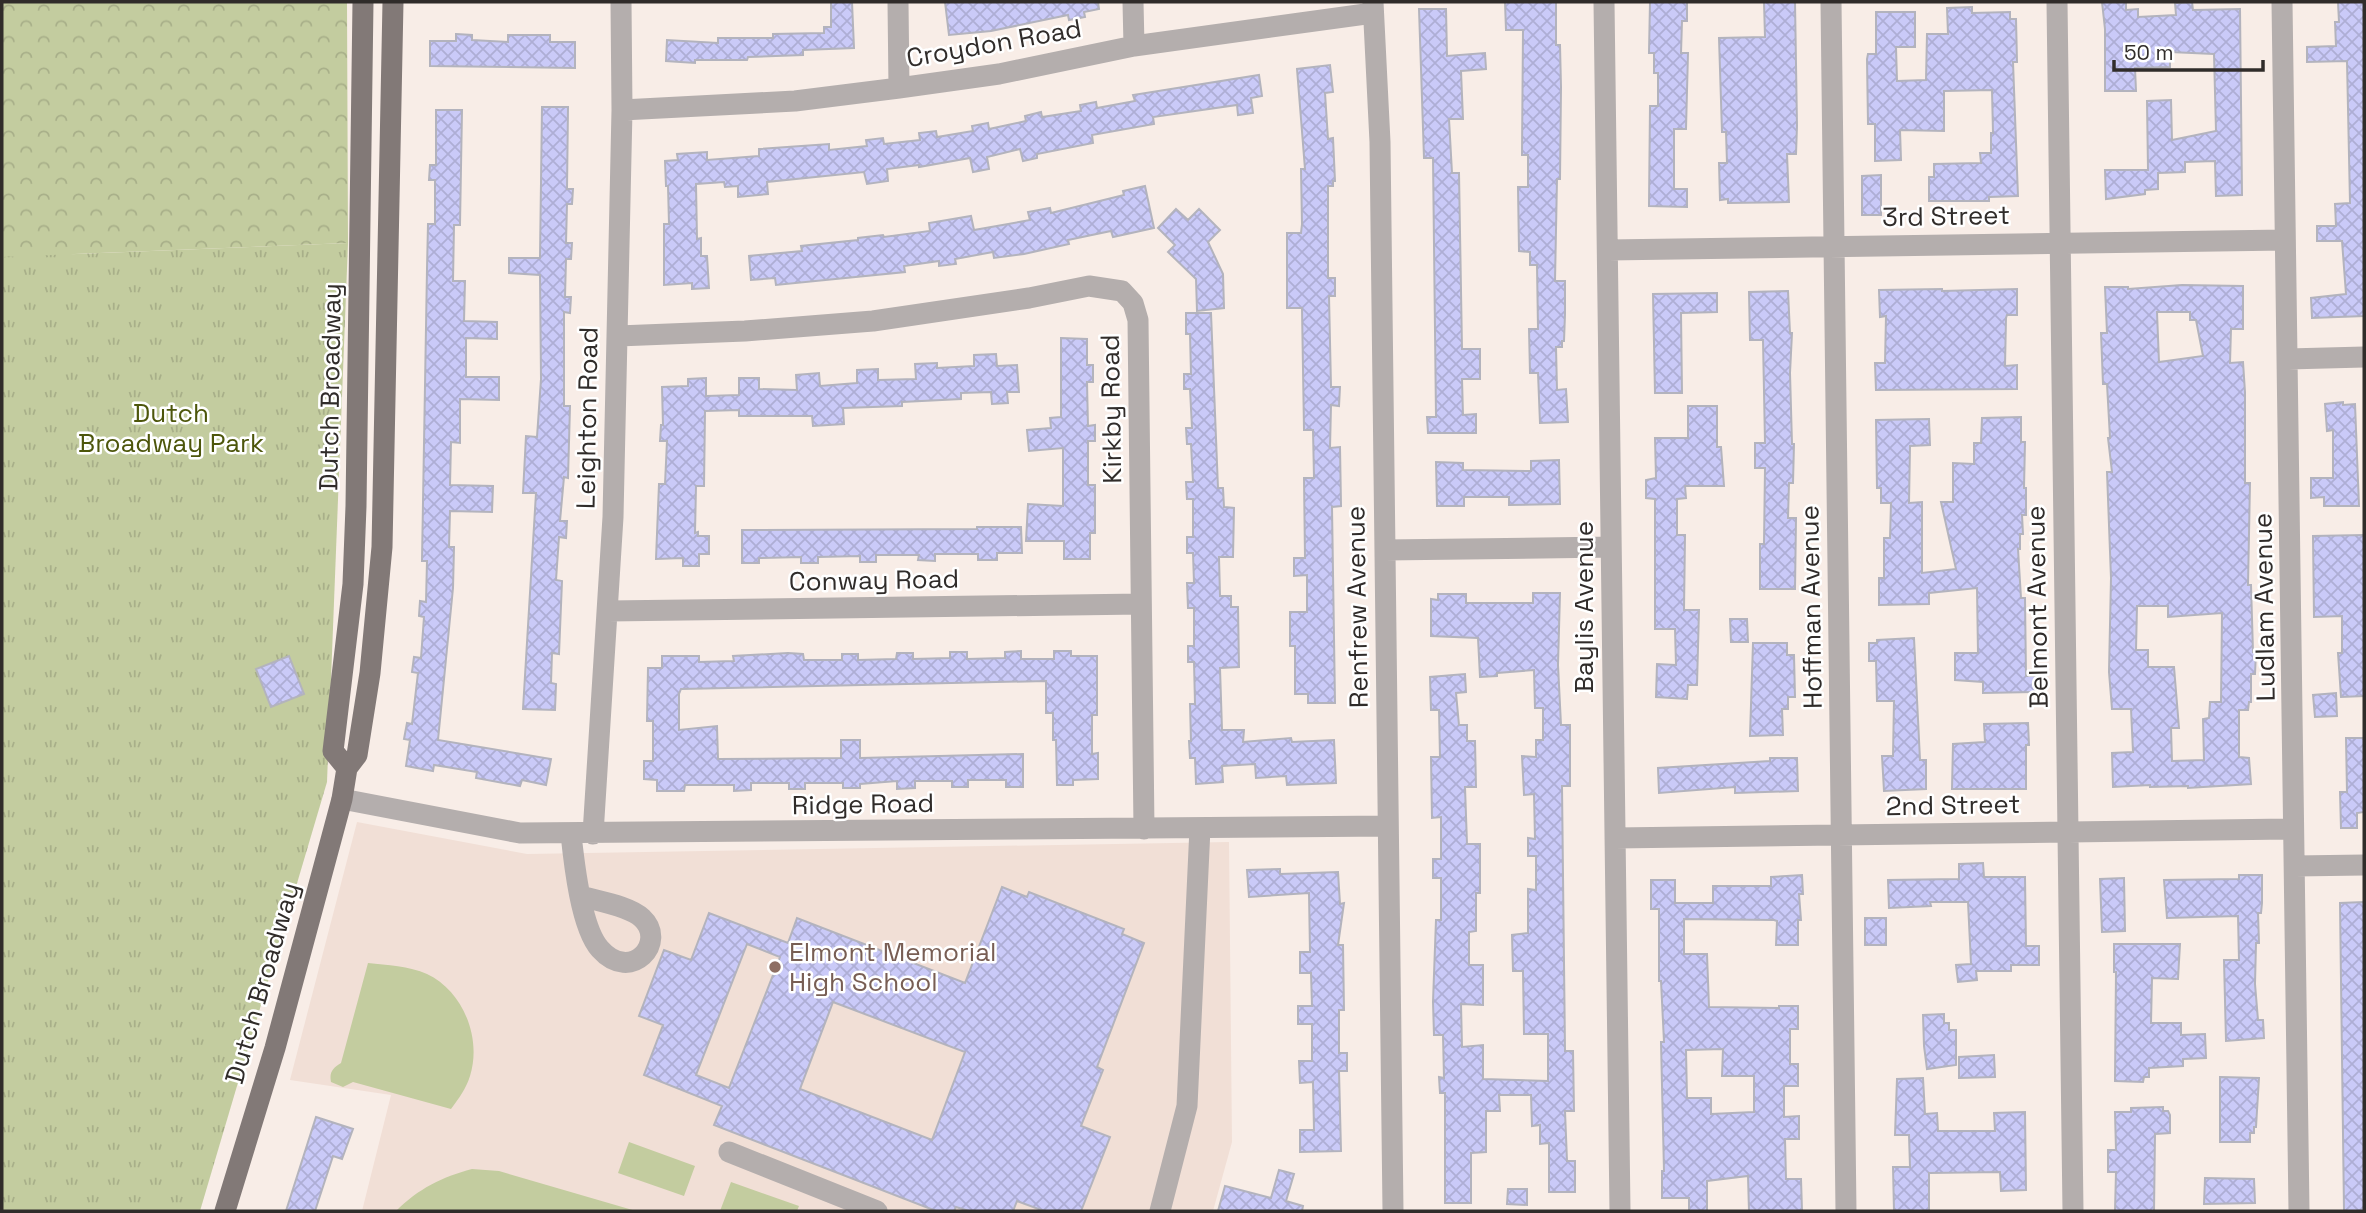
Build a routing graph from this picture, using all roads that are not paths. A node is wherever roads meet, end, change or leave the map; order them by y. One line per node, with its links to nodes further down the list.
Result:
1 (363, 2): 19 (main road, Dutch Broadway)
2 (393, 2): 18 (main road, Dutch Broadway)
3 (621, 2): 13 (street, Leighton Road)
4 (898, 2): 12 (street)
5 (1133, 2): 11 (street)
6 (1604, 2): 17 (street, Baylis Avenue)
7 (1831, 2): 16 (street, Hoffman Avenue)
8 (2057, 2): 15 (street, Belmont Avenue)
9 (2282, 2): 14 (street, Ludlam Avenue)
10 (1373, 7): 11 (street, Croydon Road); 24 (street, Renfrew Avenue)
11 (1134, 46): 12 (street, Croydon Road)
12 (900, 88): 13 (street, Croydon Road)
13 (622, 110): 20 (street, Leighton Road)
14 (2285, 240): 15 (street, 3rd Street); 22 (street, Ludlam Avenue)
15 (2060, 243): 16 (street, 3rd Street); 33 (street, Belmont Avenue)
16 (1834, 246): 17 (street, 3rd Street); 36 (street, Hoffman Avenue)
17 (1608, 250): 23 (street, Baylis Avenue)
18 (386, 317): 19 (main road); 27 (main road, Dutch Broadway)
19 (360, 320): 27 (main road, Dutch Broadway)
20 (618, 336): 25 (street, Kirkby Road); 26 (street, Leighton Road)
21 (2364, 358): 22 (street)
22 (2288, 359): 32 (street, Ludlam Avenue)
23 (1611, 547): 24 (street); 37 (street, Baylis Avenue)
24 (1385, 550): 29 (street, Renfrew Avenue)
25 (1141, 604): 26 (street, Conway Road); 31 (street, Kirkby Road)
26 (608, 611): 35 (street, Leighton Road)
27 (347, 768): 28 (main road, Dutch Broadway)
28 (342, 799): 34 (street, Ridge Road); 42 (main road, Dutch Broadway)
29 (1388, 826): 30 (street, Ridge Road); 45 (street, Renfrew Avenue)
30 (1200, 828): 31 (street, Ridge Road); 44 (street)
31 (1144, 829): 35 (street, Ridge Road)
32 (2292, 829): 33 (street, 2nd Street); 39 (street, Ludlam Avenue)
33 (2068, 832): 36 (street, 2nd Street); 48 (street, Belmont Avenue)
34 (571, 834): 35 (street, Ridge Road); 40 (street)
35 (593, 834)
36 (1841, 835): 37 (street, 2nd Street); 47 (street, Hoffman Avenue)
37 (1615, 838): 46 (street, Baylis Avenue)
38 (2364, 865): 39 (street)
39 (2295, 866): 49 (street, Ludlam Avenue)
40 (581, 896)
41 (729, 1152): 43 (street)
42 (225, 1211)
43 (877, 1211)
44 (1160, 1211)
45 (1393, 1211)
46 (1620, 1211)
47 (1846, 1211)
48 (2073, 1211)
49 (2299, 1211)

